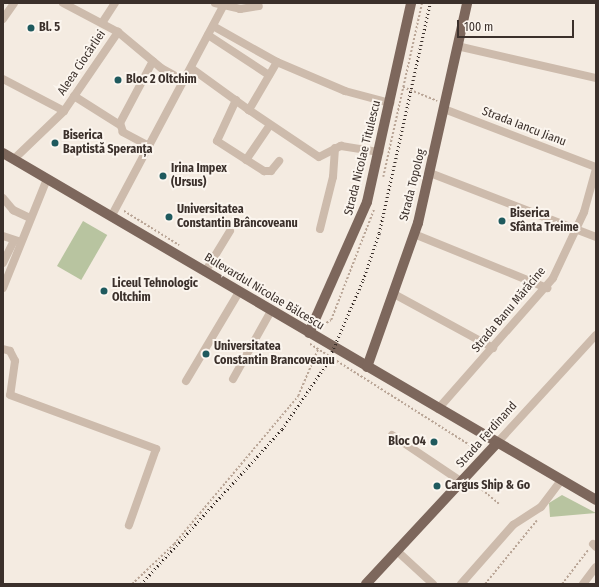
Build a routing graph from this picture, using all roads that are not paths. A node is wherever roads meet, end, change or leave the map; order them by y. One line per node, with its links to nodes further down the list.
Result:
1 (14, 3): 9 (street)
2 (63, 3): 10 (street, Aleea Ciocârliei)
3 (115, 3): 10 (street)
4 (215, 3): 7 (street)
5 (411, 3): 24 (main road, Strada Nicolae Titulescu)
6 (467, 3): 14 (main road, Strada Topolog)
7 (224, 5): 8 (street); 11 (street)
8 (259, 6)
9 (3, 19)
10 (102, 23): 12 (street, Aleea Ciocârliei)
11 (213, 26): 13 (street); 16 (street)
12 (118, 32): 15 (street, Aleea Ciocârliei); 22 (street, Aleea Ciocârliei)
13 (208, 35): 17 (street); 18 (street)
14 (457, 46): 19 (street); 25 (main road, Strada Topolog)
15 (153, 61): 21 (street, Aleea Ciocârliei); 28 (street)
16 (277, 62): 18 (street); 24 (street)
17 (191, 68): 21 (street); 23 (street)
18 (269, 75): 26 (street)
19 (596, 78)
20 (3, 79): 27 (street, Aleea Ciocârliei)
21 (184, 81): 30 (street)
22 (74, 96): 27 (street, Aleea Ciocârliei); 28 (street)
23 (236, 100): 26 (street); 35 (street)
24 (390, 104): 32 (main road, Strada Nicolae Titulescu)
25 (444, 106): 37 (street, Strada Iancu Jianu); 38 (main road, Strada Topolog)
26 (249, 110): 29 (street)
27 (64, 111): 34 (street)
28 (121, 121): 30 (street)
29 (270, 125): 31 (street); 35 (street)
30 (149, 146): 41 (street)
31 (335, 148): 32 (street); 43 (street)
32 (380, 152): 58 (main road, Strada Nicolae Titulescu)
33 (3, 153): 34 (main road, Bulevardul Nicolae Bălcescu)
34 (14, 159): 39 (main road, Bulevardul Nicolae Bălcescu)
35 (246, 160): 36 (street)
36 (279, 161)
37 (596, 168): 44 (street, Strada Banu Mărăcine)
38 (430, 173): 44 (street); 46 (main road, Strada Topolog)
39 (47, 179): 41 (main road, Bulevardul Nicolae Bălcescu); 42 (street)
40 (3, 198): 42 (street)
41 (111, 217): 51 (main road, Bulevardul Nicolae Bălcescu)
42 (30, 218): 49 (street)
43 (320, 229)
44 (577, 230): 48 (street); 53 (street, Strada Banu Mărăcine)
45 (230, 231): 51 (street)
46 (414, 234): 53 (street); 55 (main road, Strada Topolog)
47 (3, 236): 49 (street)
48 (596, 237)
49 (17, 241): 50 (street); 52 (street)
50 (3, 263)
51 (205, 272): 54 (main road, Bulevardul Nicolae Bălcescu)
52 (3, 288)
53 (547, 288): 59 (street, Strada Banu Mărăcine)
54 (239, 292): 56 (main road, Bulevardul Nicolae Bălcescu); 63 (street)
55 (394, 294): 59 (street); 61 (main road, Strada Topolog)
56 (271, 311): 58 (main road, Bulevardul Nicolae Bălcescu); 62 (street)
57 (595, 337): 66 (street, Strada Ferdinand)
58 (308, 338): 61 (main road, Bulevardul Nicolae Bălcescu)
59 (493, 348): 64 (street, Strada Banu Mărăcine)
60 (3, 349): 70 (street)
61 (367, 367): 64 (main road, Bulevardul Nicolae Bălcescu)
62 (233, 379)
63 (186, 381)
64 (438, 409): 66 (main road, Bulevardul Nicolae Bălcescu)
65 (392, 435): 67 (street)
66 (496, 444): 67 (main road, Strada Ferdinand); 68 (main road, Bulevardul Nicolae Bălcescu)
67 (464, 479): 71 (main road, Strada Ferdinand)
68 (560, 480): 69 (main road, Bulevardul Nicolae Bălcescu); 75 (street)
69 (596, 500)
70 (129, 525)
71 (397, 551): 73 (main road, Strada Ferdinand); 74 (street)
72 (596, 567): 76 (street)
73 (366, 584)
74 (433, 584)
75 (461, 584)
76 (583, 584)

